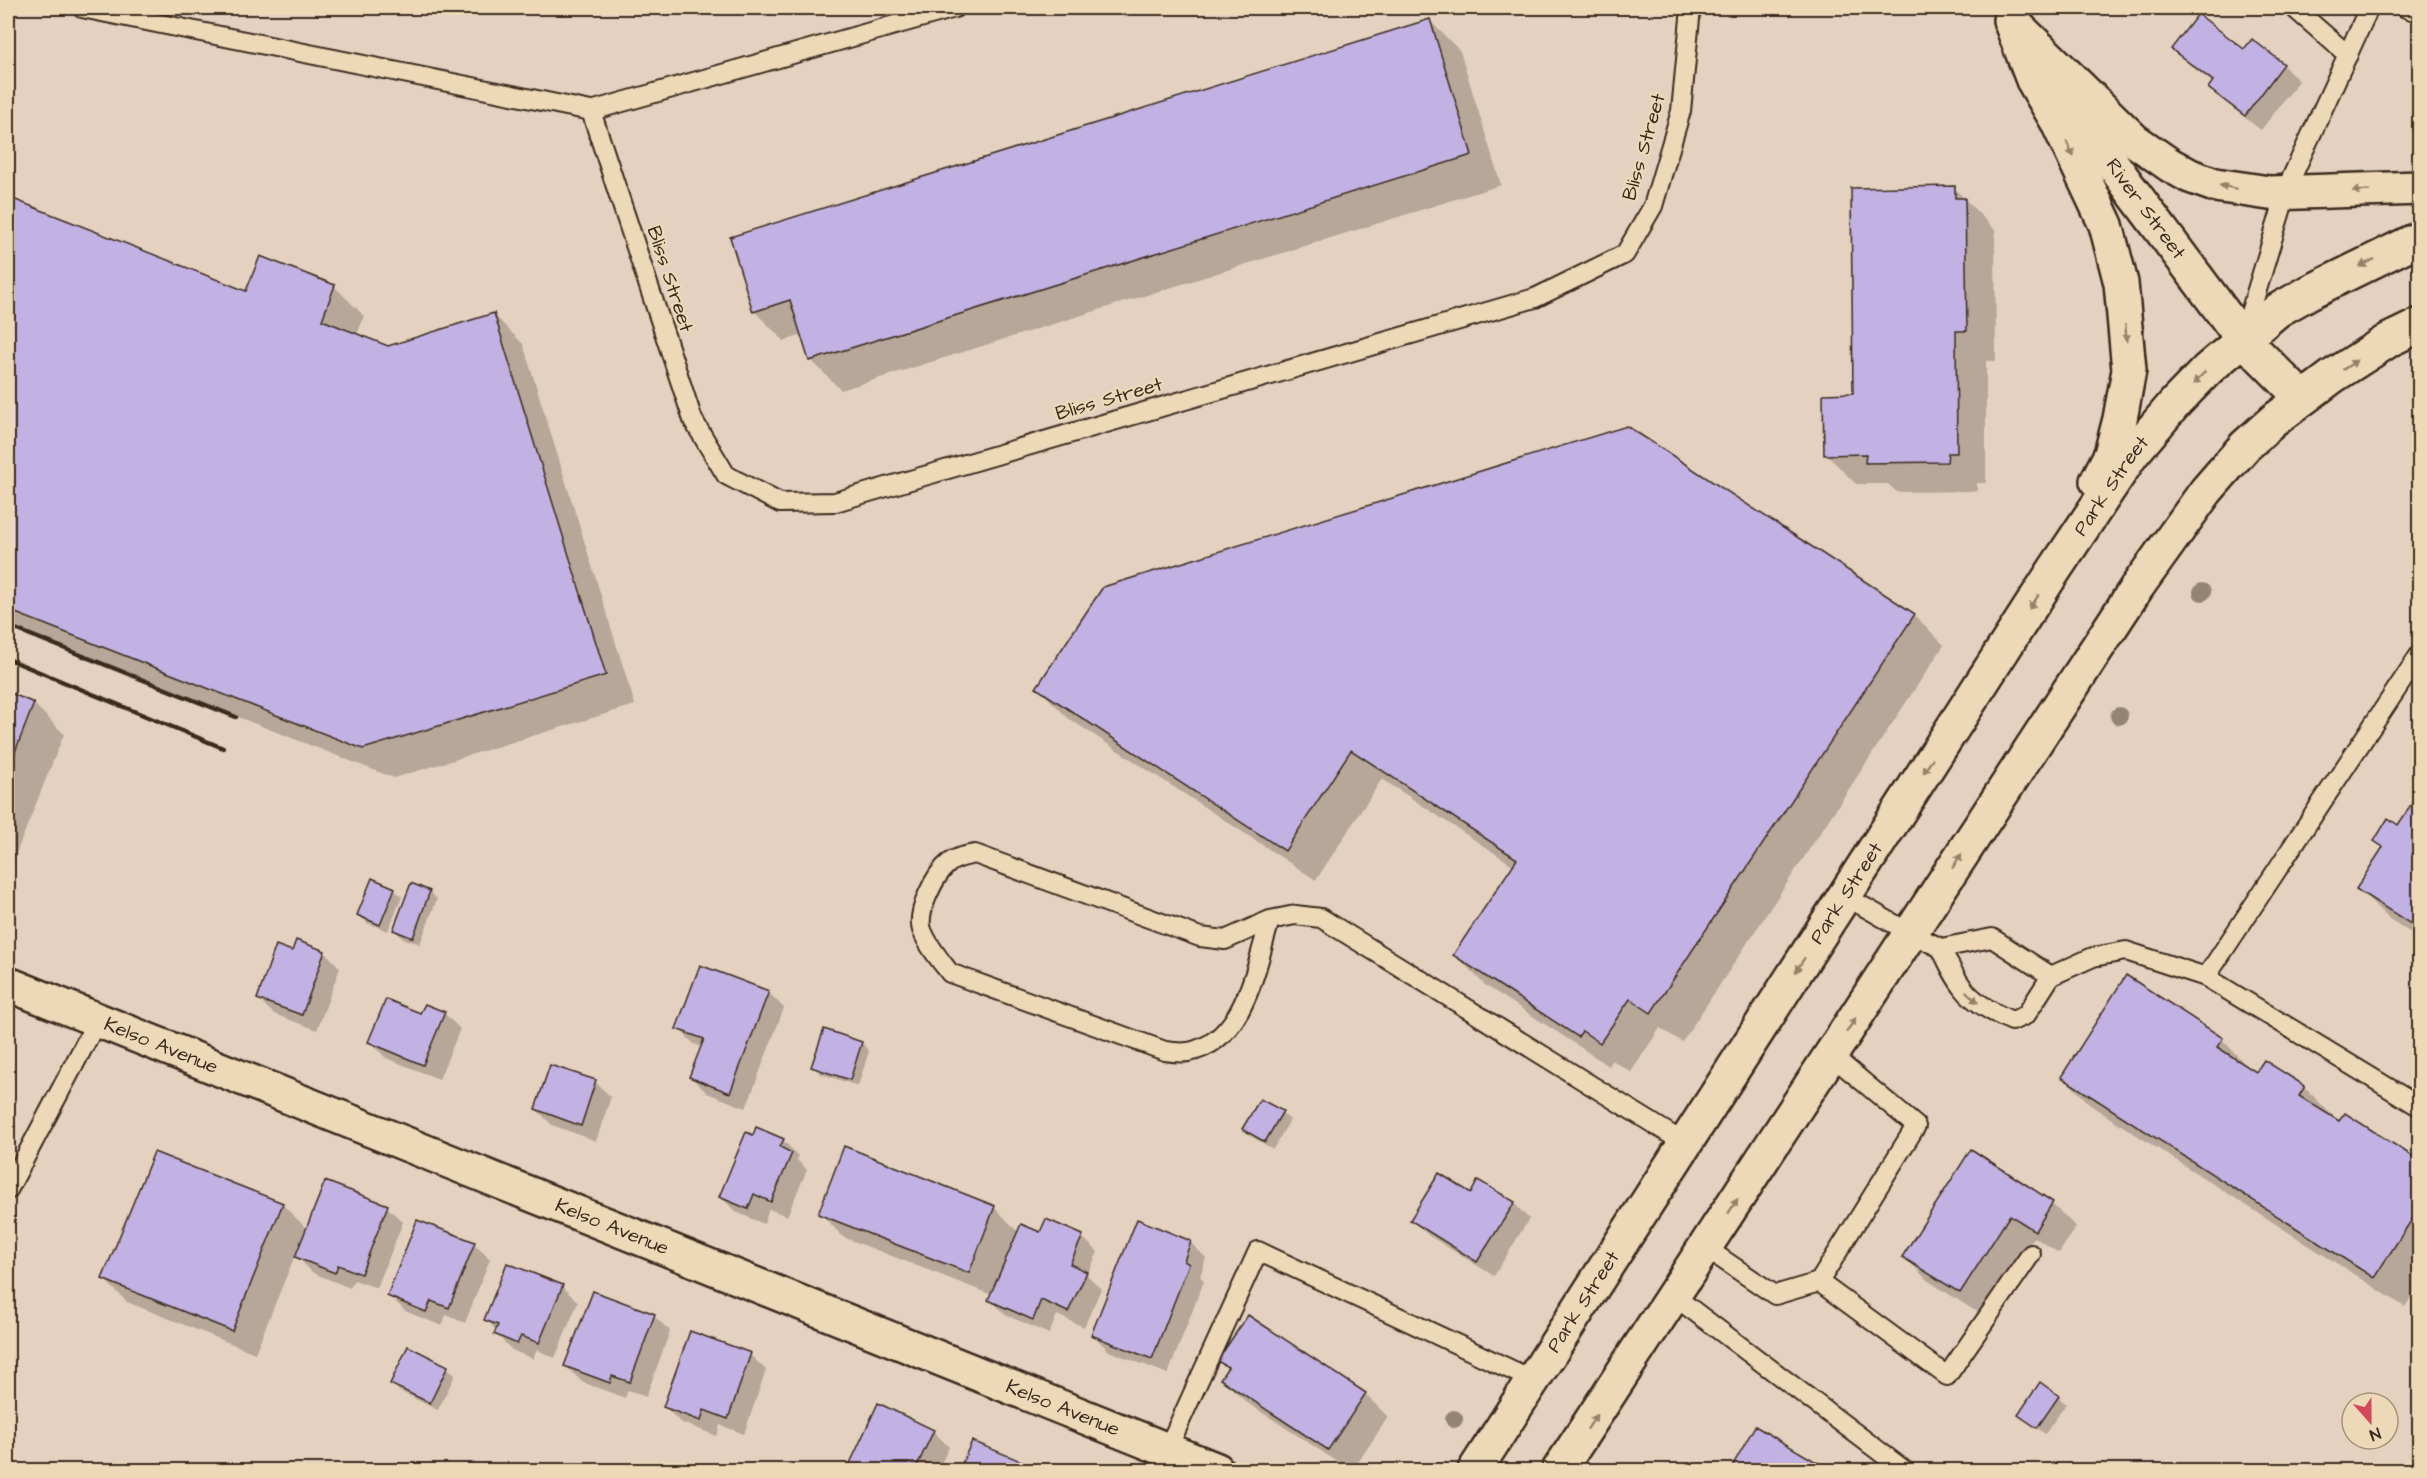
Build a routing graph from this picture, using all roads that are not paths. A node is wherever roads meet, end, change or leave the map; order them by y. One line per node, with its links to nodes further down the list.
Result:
1 (82, 8): 10 (lane)
2 (955, 8): 10 (lane)
3 (1691, 8): 10 (lane, Bliss Street)
4 (2294, 8): 9 (lane)
5 (2369, 8): 9 (lane)
6 (2406, 8): 7 (lane)
7 (2420, 13)
8 (2006, 14): 12 (main road, one-way to 8); 15 (main road, River Street); 17 (main road, one-way to 17)
9 (2348, 55): 12 (lane)
10 (591, 111)
11 (2420, 188): 12 (main road, one-way to 12)
12 (2286, 194): 15 (lane)
13 (2420, 238): 15 (main road, Park Street, one-way to 15)
14 (2420, 325): 16 (main road, one-way to 14)
15 (2242, 338): 16 (main road, River Street); 17 (main road, Park Street, one-way to 17)
16 (2302, 398): 21 (main road, one-way to 16)
17 (2055, 568): 19 (main road, Park Street, one-way to 19)
18 (2420, 654): 24 (lane)
19 (1845, 896): 21 (lane); 29 (main road, Park Street, one-way to 29)
20 (1270, 920): 20 (lane); 29 (lane)
21 (1910, 933): 22 (lane); 27 (main road, one-way to 21)
22 (1941, 948): 23 (lane); 23 (lane, one-way to 23)
23 (2051, 976): 24 (lane)
24 (2206, 977): 28 (lane)
25 (8, 984): 26 (main road, Kelso Avenue)
26 (98, 1021): 30 (lane); 36 (main road, Kelso Avenue)
27 (1831, 1055): 31 (main road, one-way to 27); 33 (lane)
28 (2420, 1107)
29 (1686, 1144): 35 (main road, Park Street)
30 (8, 1190)
31 (1706, 1248): 33 (lane); 34 (main road)
32 (2031, 1254): 33 (lane)
33 (1819, 1282)
34 (1674, 1296): 39 (main road, one-way to 34); 40 (lane)
35 (1533, 1380): 36 (lane); 38 (main road, Park Street)
36 (1167, 1450): 37 (main road, Kelso Avenue)
37 (1217, 1470)
38 (1475, 1470)
39 (1560, 1470)
40 (1904, 1470)

